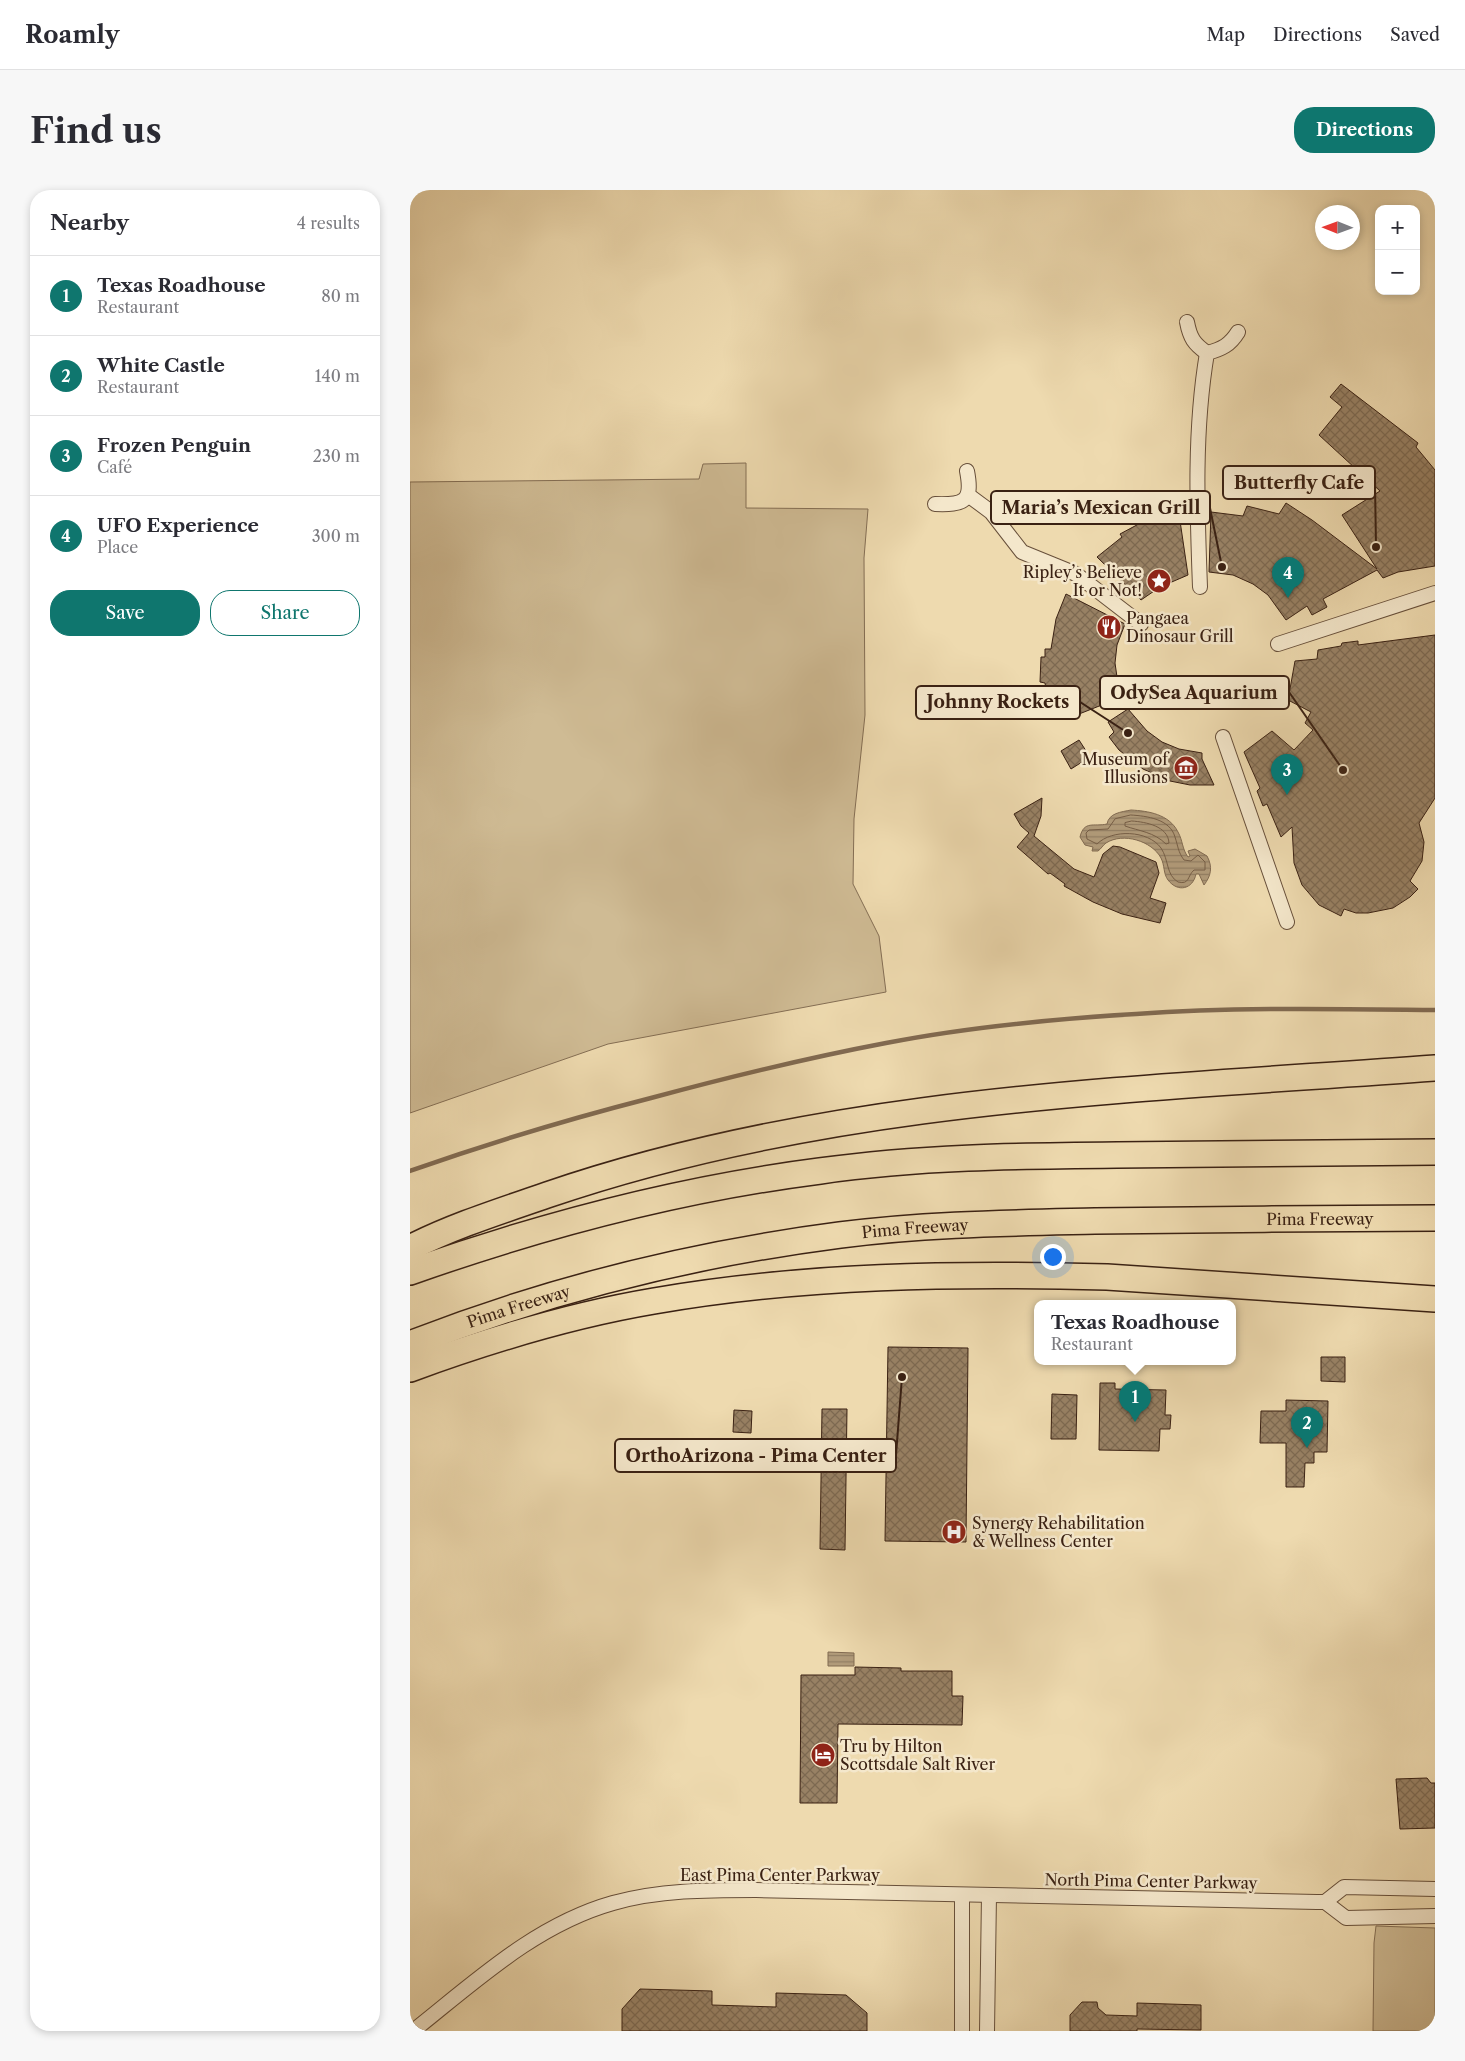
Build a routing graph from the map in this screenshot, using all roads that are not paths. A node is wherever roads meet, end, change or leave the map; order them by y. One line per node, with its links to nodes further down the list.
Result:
1 (1187, 322): 3 (street)
2 (1238, 332): 3 (street)
3 (1207, 353): 7 (street)
4 (967, 471): 5 (street)
5 (968, 496): 6 (street); 9 (street)
6 (935, 504)
7 (1200, 587)
8 (1435, 594): 10 (street)
9 (1141, 624)
10 (1278, 644)
11 (1223, 737): 12 (street)
12 (1287, 922)
13 (1435, 1068): 16 (highway)
14 (1435, 1152): 17 (highway)
15 (1435, 1218): 19 (highway, Pima Freeway)
16 (410, 1248)
17 (410, 1272)
18 (1435, 1299): 20 (highway)
19 (410, 1344)
20 (410, 1369)
21 (1435, 1889): 24 (street)
22 (962, 1895): 23 (street, East Pima Center Parkway); 26 (street, East Pima Center Parkway); 27 (street)
23 (983, 1895): 24 (street, North Pima Center Parkway); 28 (street)
24 (1325, 1902): 25 (street)
25 (1435, 1916)
26 (413, 2031)
27 (962, 2031)
28 (987, 2031)

